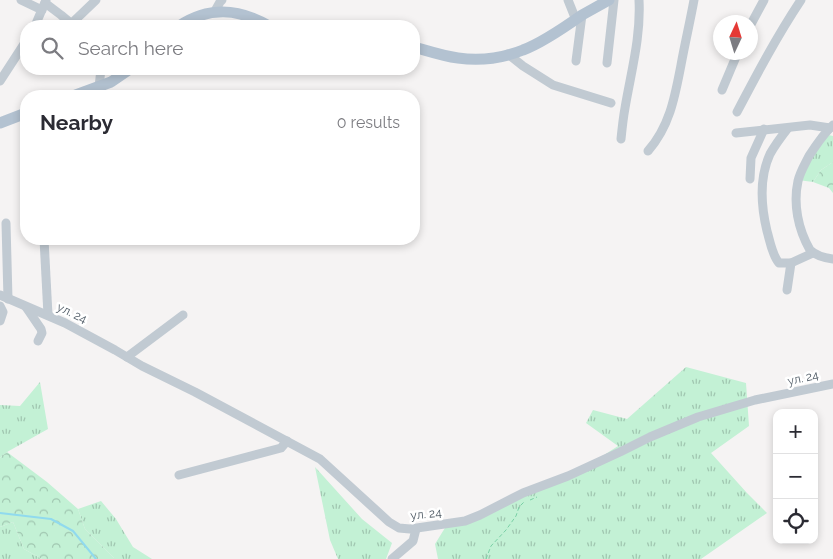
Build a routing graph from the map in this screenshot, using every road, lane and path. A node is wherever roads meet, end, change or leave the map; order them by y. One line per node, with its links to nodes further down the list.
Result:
1 (21, 0): 11 (street)
2 (96, 0): 17 (street)
3 (222, 0): 12 (street)
4 (568, 0): 14 (street)
5 (609, 0): 14 (main road)
6 (614, 0): 25 (street)
7 (639, 0): 40 (street)
8 (694, 0): 41 (street)
9 (764, 0): 13 (street)
10 (801, 0): 33 (street)
11 (44, 5): 15 (street); 16 (street)
12 (215, 11): 18 (main road); 19 (main road)
13 (756, 15)
14 (579, 17): 22 (main road); 24 (street)
15 (37, 20)
16 (67, 20)
17 (78, 20)
18 (189, 20)
19 (256, 20)
20 (420, 49): 22 (main road)
21 (20, 50): 28 (street)
22 (508, 54): 32 (street)
23 (735, 60): 31 (street)
24 (576, 61)
25 (607, 63)
26 (101, 75): 29 (street)
27 (122, 75): 30 (main road)
28 (0, 80)
29 (102, 90)
30 (104, 90)
31 (722, 90)
32 (611, 103)
33 (737, 112)
34 (20, 115): 35 (main road)
35 (0, 123)
36 (831, 126): 37 (street); 45 (street)
37 (788, 128): 38 (street); 47 (street)
38 (764, 129): 39 (street); 42 (street)
39 (736, 133)
40 (621, 139)
41 (648, 150)
42 (750, 179)
43 (6, 223): 49 (street)
44 (44, 245): 52 (street)
45 (812, 253): 46 (street); 47 (street)
46 (833, 260)
47 (791, 263): 48 (street)
48 (787, 290)
49 (4, 297): 50 (street, ул. 24)
50 (24, 305): 52 (street, ул. 24); 55 (street)
51 (0, 306): 54 (street)
52 (48, 315): 56 (street, ул. 24)
53 (182, 315): 56 (street)
54 (0, 321)
55 (38, 341)
56 (127, 357): 58 (street, ул. 24)
57 (833, 384): 63 (street, ул. 24)
58 (287, 442): 59 (street); 63 (street, ул. 24)
59 (179, 475)
60 (537, 497): 61 (path)
61 (530, 499)
62 (523, 502): 65 (path)
63 (416, 528): 64 (street)
64 (392, 559)
65 (486, 559)

